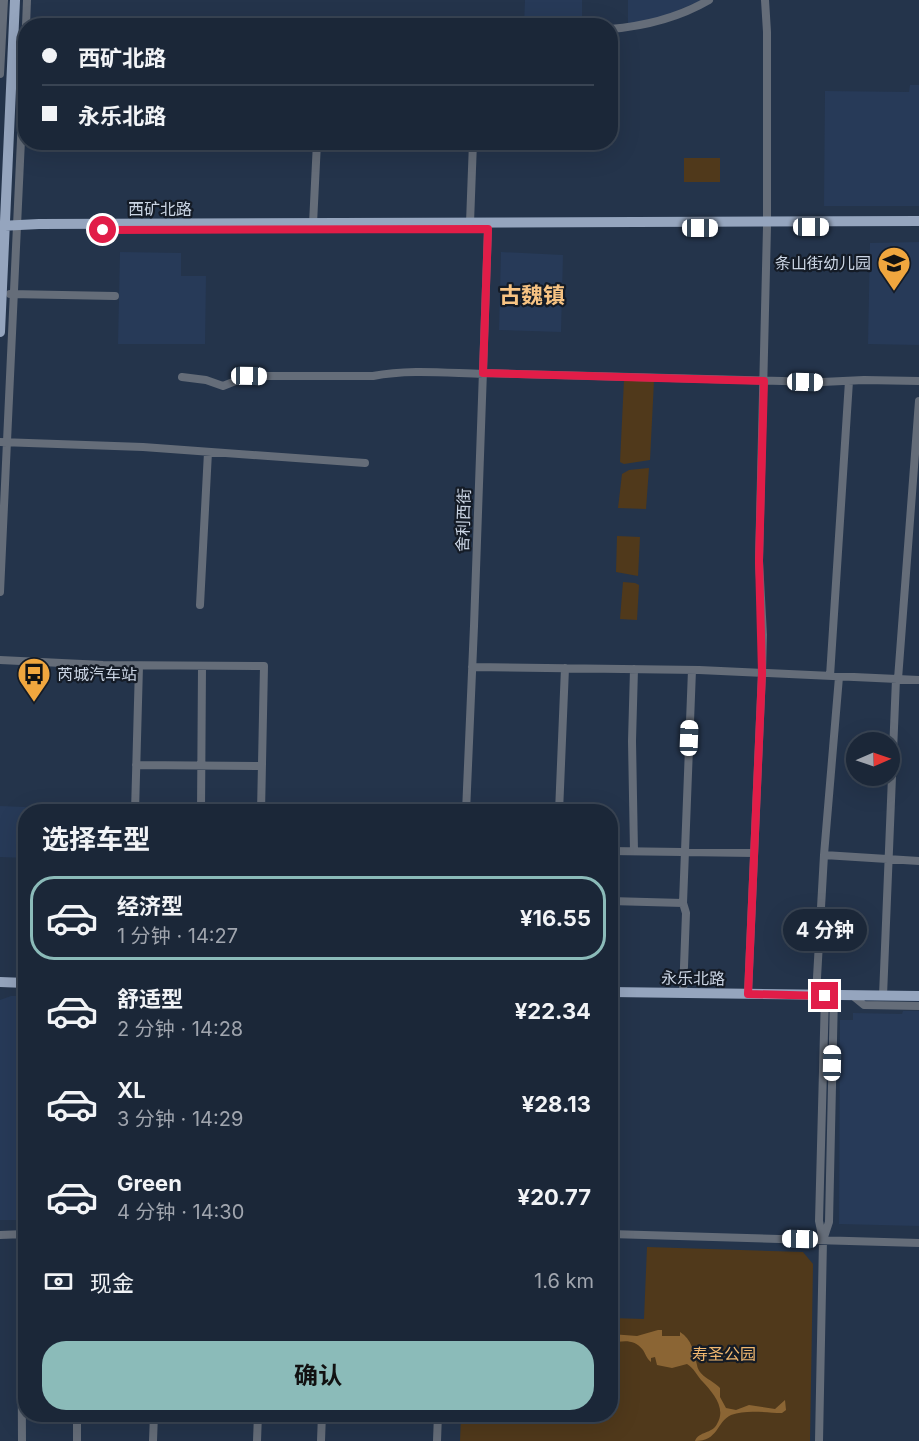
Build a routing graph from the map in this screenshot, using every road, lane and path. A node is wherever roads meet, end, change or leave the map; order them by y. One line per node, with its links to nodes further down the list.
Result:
1 (4, 0): 8 (street)
2 (15, 0): 8 (main road)
3 (27, 0): 6 (street)
4 (710, 0): 7 (street)
5 (765, 0): 16 (street)
6 (26, 18)
7 (618, 28)
8 (6, 65): 9 (street); 17 (main road)
9 (0, 74)
10 (20, 150): 18 (street)
11 (317, 150): 15 (street)
12 (473, 150): 14 (street)
13 (919, 221): 16 (main road, 西矿北路)
14 (470, 223): 15 (main road, 西矿北路); 16 (main road, 西矿北路)
15 (313, 224): 18 (main road, 西矿北路)
16 (767, 224): 19 (main road, 西矿北路); 20 (main road, 西矿北路); 27 (street)
17 (2, 226): 18 (main road); 21 (main road)
18 (16, 226): 20 (main road, 西矿北路); 22 (street)
19 (919, 227)
20 (488, 229): 25 (street, 舍利西街)
21 (2, 294): 22 (street); 24 (main road)
22 (13, 294): 23 (street); 31 (street)
23 (115, 296)
24 (0, 332)
25 (483, 373): 26 (street); 27 (street); 40 (street, 舍利西街)
26 (182, 377)
27 (764, 381): 28 (street); 44 (street)
28 (849, 381): 29 (street); 45 (street)
29 (919, 381)
30 (919, 401): 34 (street)
31 (3, 442): 32 (street); 35 (street)
32 (207, 452): 33 (street); 36 (street)
33 (365, 463)
34 (914, 525): 46 (street)
35 (0, 592)
36 (200, 605)
37 (0, 660): 38 (street)
38 (139, 666): 39 (street); 48 (street)
39 (202, 667): 49 (street); 50 (street)
40 (472, 667): 41 (street); 54 (street, 舍利西街)
41 (565, 668): 42 (street); 55 (street)
42 (634, 669): 43 (street); 56 (street)
43 (692, 670): 44 (street); 58 (street)
44 (762, 673): 45 (street); 59 (street)
45 (834, 676): 46 (street); 60 (street)
46 (897, 679): 47 (street); 61 (street)
47 (919, 680)
48 (136, 765): 49 (street); 51 (street)
49 (202, 765): 50 (street); 52 (street)
50 (261, 766): 53 (street)
51 (135, 804)
52 (201, 804)
53 (261, 804)
54 (466, 804)
55 (559, 804)
56 (634, 850): 57 (street); 58 (street)
57 (618, 851)
58 (685, 852): 59 (street); 64 (street)
59 (754, 853): 69 (street)
60 (824, 855): 61 (street); 70 (street)
61 (889, 859): 62 (street); 72 (street)
62 (919, 861)
63 (618, 901): 64 (street)
64 (683, 903): 68 (street)
65 (0, 982): 66 (main road)
66 (18, 983)
67 (618, 992): 68 (main road, 永乐北路)
68 (683, 993): 69 (main road, 永乐北路)
69 (748, 994): 70 (main road, 永乐北路)
70 (825, 996): 71 (main road, 永乐北路); 78 (street)
71 (853, 996): 72 (main road, 永乐北路); 74 (street)
72 (883, 996): 73 (main road, 永乐北路)
73 (919, 996)
74 (919, 1006)
75 (0, 1234): 76 (street)
76 (18, 1234)
77 (618, 1234): 78 (street)
78 (823, 1240): 79 (street); 92 (street)
79 (919, 1243)
80 (22, 1422): 86 (street)
81 (77, 1422): 87 (street)
82 (154, 1422): 88 (street)
83 (258, 1422): 89 (street)
84 (322, 1422): 90 (street)
85 (438, 1422): 91 (street)
86 (22, 1441)
87 (77, 1441)
88 (153, 1441)
89 (257, 1441)
90 (321, 1441)
91 (437, 1441)
92 (819, 1441)

